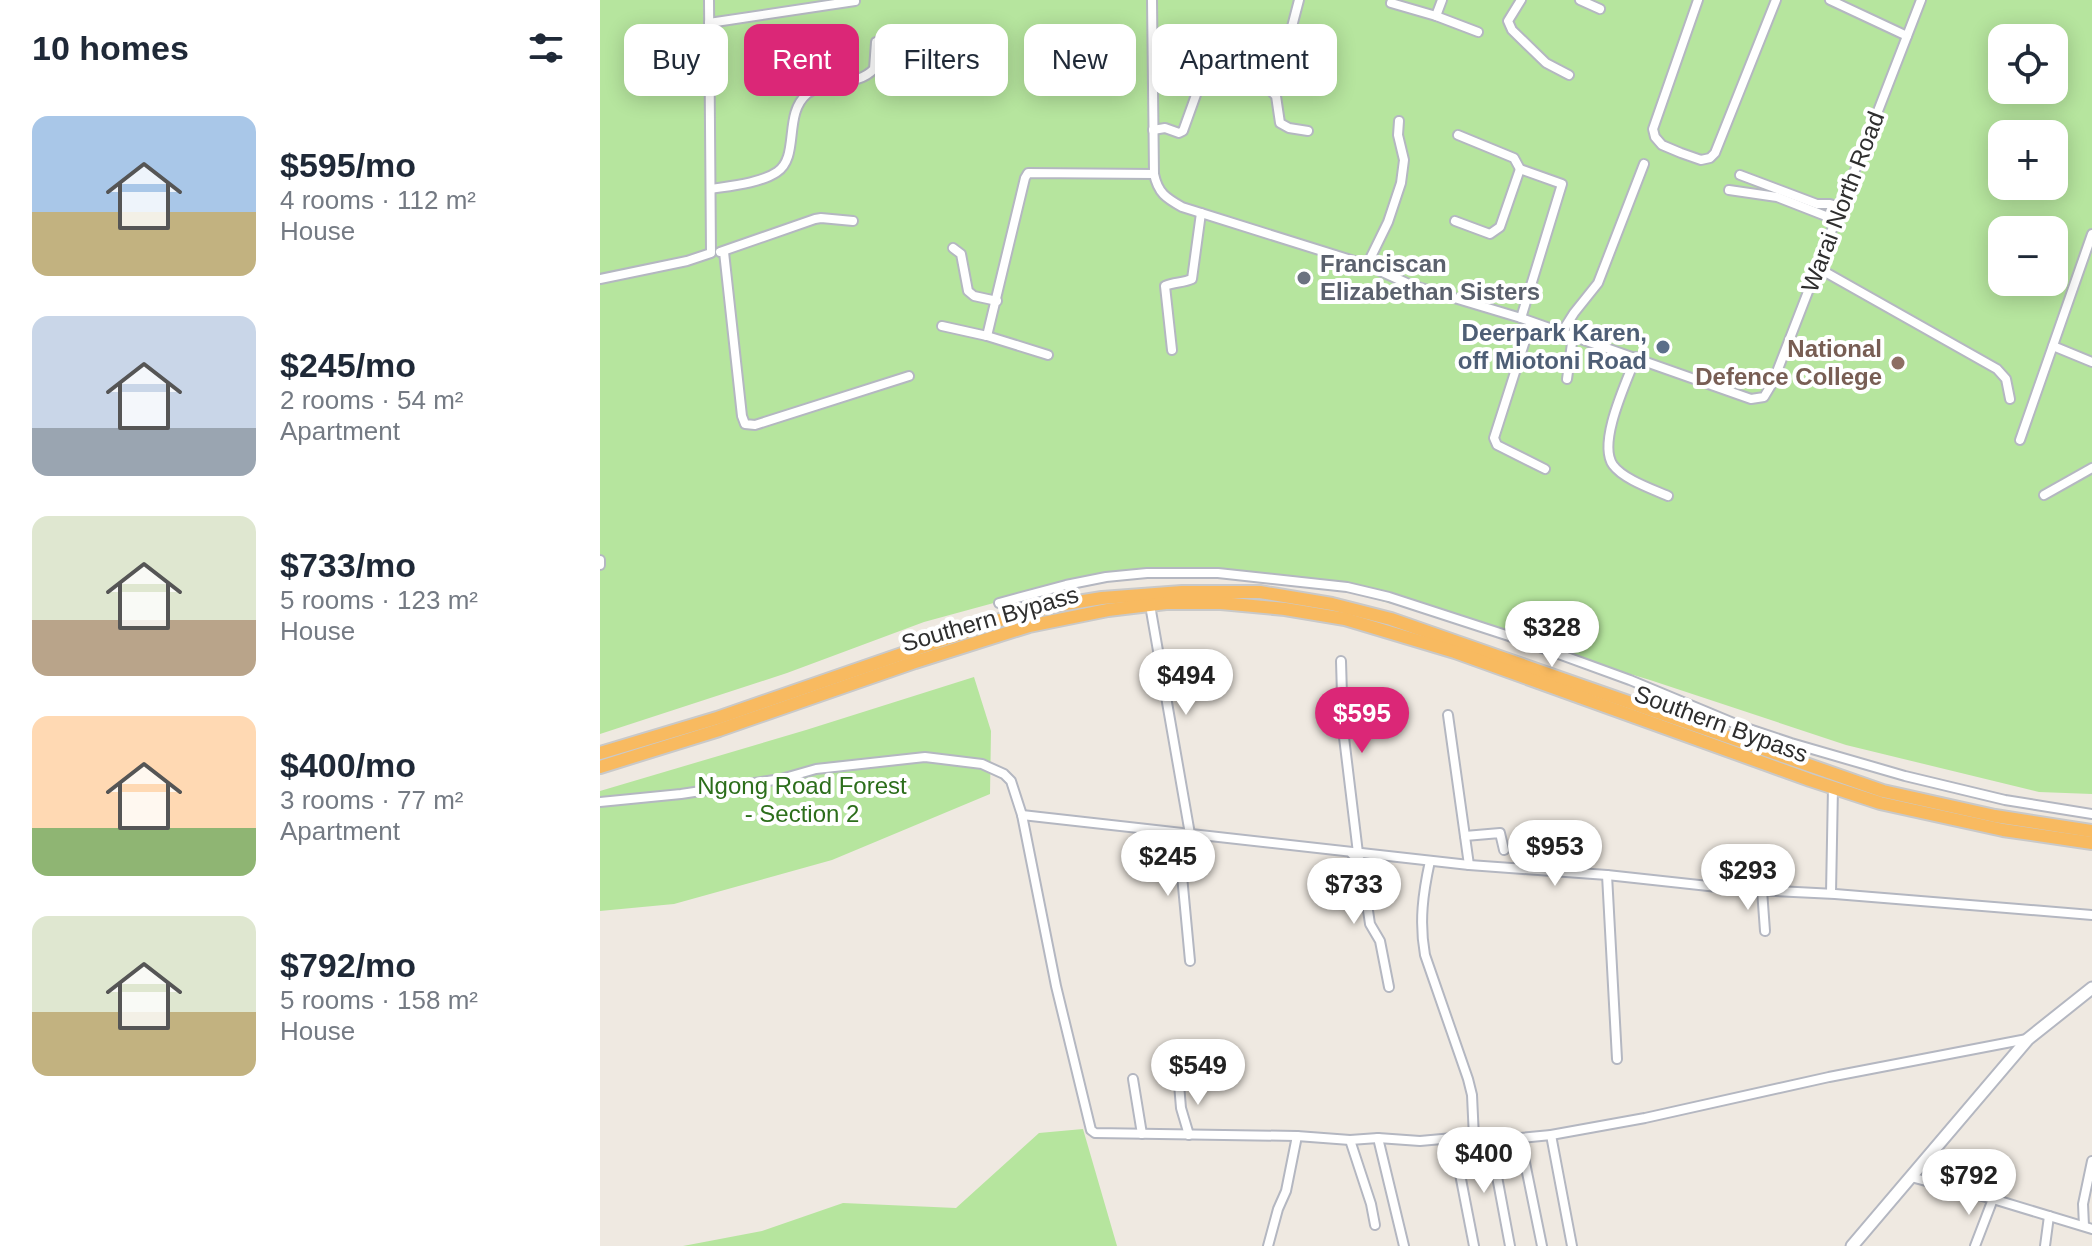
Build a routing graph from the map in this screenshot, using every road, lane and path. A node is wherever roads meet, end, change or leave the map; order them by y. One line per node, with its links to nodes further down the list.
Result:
1 (709, 0): 16 (street)
2 (1152, 0): 17 (street)
3 (1299, 0): 18 (street)
4 (1442, 0): 15 (street)
5 (1521, 0): 22 (street)
6 (1580, 0): 14 (street)
7 (1698, 0): 8 (street)
8 (1776, 0)
9 (1830, 0): 20 (street)
10 (1921, 0): 20 (street, Warai North Road)
11 (855, 1): 13 (street)
12 (1391, 3): 15 (street)
13 (801, 5): 16 (street)
14 (1600, 9)
15 (1436, 16): 19 (street)
16 (709, 23): 34 (street)
17 (1152, 24)
18 (1293, 24)
19 (1478, 32)
20 (1907, 36): 36 (street, Warai North Road)
21 (875, 56): 34 (street)
22 (1569, 75)
23 (1153, 96): 27 (street)
24 (1196, 96): 27 (street)
25 (1276, 96): 28 (street)
26 (1399, 121): 45 (street)
27 (1153, 130): 32 (street)
28 (1308, 131)
29 (1458, 135): 31 (street)
30 (1644, 164): 52 (street)
31 (1520, 169): 40 (street); 49 (street)
32 (1154, 174): 37 (street); 48 (street)
33 (1740, 175): 36 (street)
34 (711, 189): 44 (street)
35 (1729, 190): 38 (street)
36 (1841, 207): 38 (street, Warai North Road)
37 (1201, 213): 45 (street); 56 (street)
38 (1836, 220): 46 (street, Warai North Road)
39 (853, 221): 43 (street)
40 (1455, 221)
41 (2092, 234): 55 (street)
42 (953, 248): 48 (street)
43 (724, 252): 44 (street); 60 (street)
44 (711, 253): 47 (street)
45 (1367, 265): 49 (street)
46 (1818, 268): 58 (street, Warai North Road); 62 (street)
47 (600, 279)
48 (997, 301): 53 (street)
49 (1521, 318): 50 (street)
50 (1531, 322): 52 (street); 65 (street)
51 (942, 326): 53 (street)
52 (1562, 332): 54 (street)
53 (987, 336): 57 (street)
54 (1573, 336): 58 (street); 61 (street)
55 (2053, 346): 59 (street); 63 (street)
56 (1172, 350)
57 (1048, 355)
58 (1636, 357): 67 (street)
59 (2092, 362)
60 (909, 376)
61 (1567, 379)
62 (2010, 399)
63 (2020, 440)
64 (2092, 468): 66 (street)
65 (1545, 469)
66 (2044, 495)
67 (1668, 496)
68 (999, 603): 76 (street)
69 (1150, 605): 73 (highway, Southern Bypass); 74 (highway, Southern Bypass); 80 (street)
70 (1341, 661): 84 (street)
71 (1448, 715): 81 (street)
72 (600, 753): 78 (highway, Southern Bypass)
73 (600, 767)
74 (1833, 787): 82 (highway, Southern Bypass); 89 (street)
75 (600, 802): 77 (street)
76 (2092, 814)
77 (1022, 815): 79 (street); 99 (street)
78 (2092, 831)
79 (1178, 833): 80 (street); 92 (street)
80 (1190, 834): 84 (street)
81 (1465, 836): 83 (street); 86 (street)
82 (2092, 843)
83 (1504, 850)
84 (1353, 852): 85 (street); 93 (street)
85 (1430, 861): 86 (street); 105 (street)
86 (1469, 865): 87 (street)
87 (1607, 875): 88 (street); 96 (street)
88 (1762, 890): 89 (street); 91 (street)
89 (1831, 893): 90 (street)
90 (2092, 915)
91 (1765, 931)
92 (1190, 961)
93 (1389, 987)
94 (2092, 988): 95 (main road)
95 (2028, 1039): 101 (street); 110 (main road)
96 (1617, 1059)
97 (1133, 1079): 99 (street)
98 (1179, 1084): 100 (street)
99 (1142, 1134): 100 (street)
100 (1189, 1135): 102 (street)
101 (1551, 1135): 106 (street); 120 (street)
102 (1297, 1136): 108 (street); 115 (street)
103 (1378, 1138): 104 (street); 108 (street); 116 (street)
104 (1453, 1138): 105 (street); 117 (street)
105 (1474, 1138): 107 (street)
106 (1520, 1138): 107 (street); 119 (street)
107 (1490, 1139): 118 (street)
108 (1350, 1140): 113 (street)
109 (2092, 1161): 114 (street)
110 (1911, 1177): 111 (street); 121 (main road)
111 (1993, 1199): 112 (street); 122 (street)
112 (2049, 1216): 114 (street); 123 (street)
113 (1375, 1225)
114 (2088, 1227)
115 (1268, 1246)
116 (1404, 1246)
117 (1474, 1246)
118 (1510, 1246)
119 (1542, 1246)
120 (1572, 1246)
121 (1852, 1246)
122 (1975, 1246)
123 (2045, 1246)

